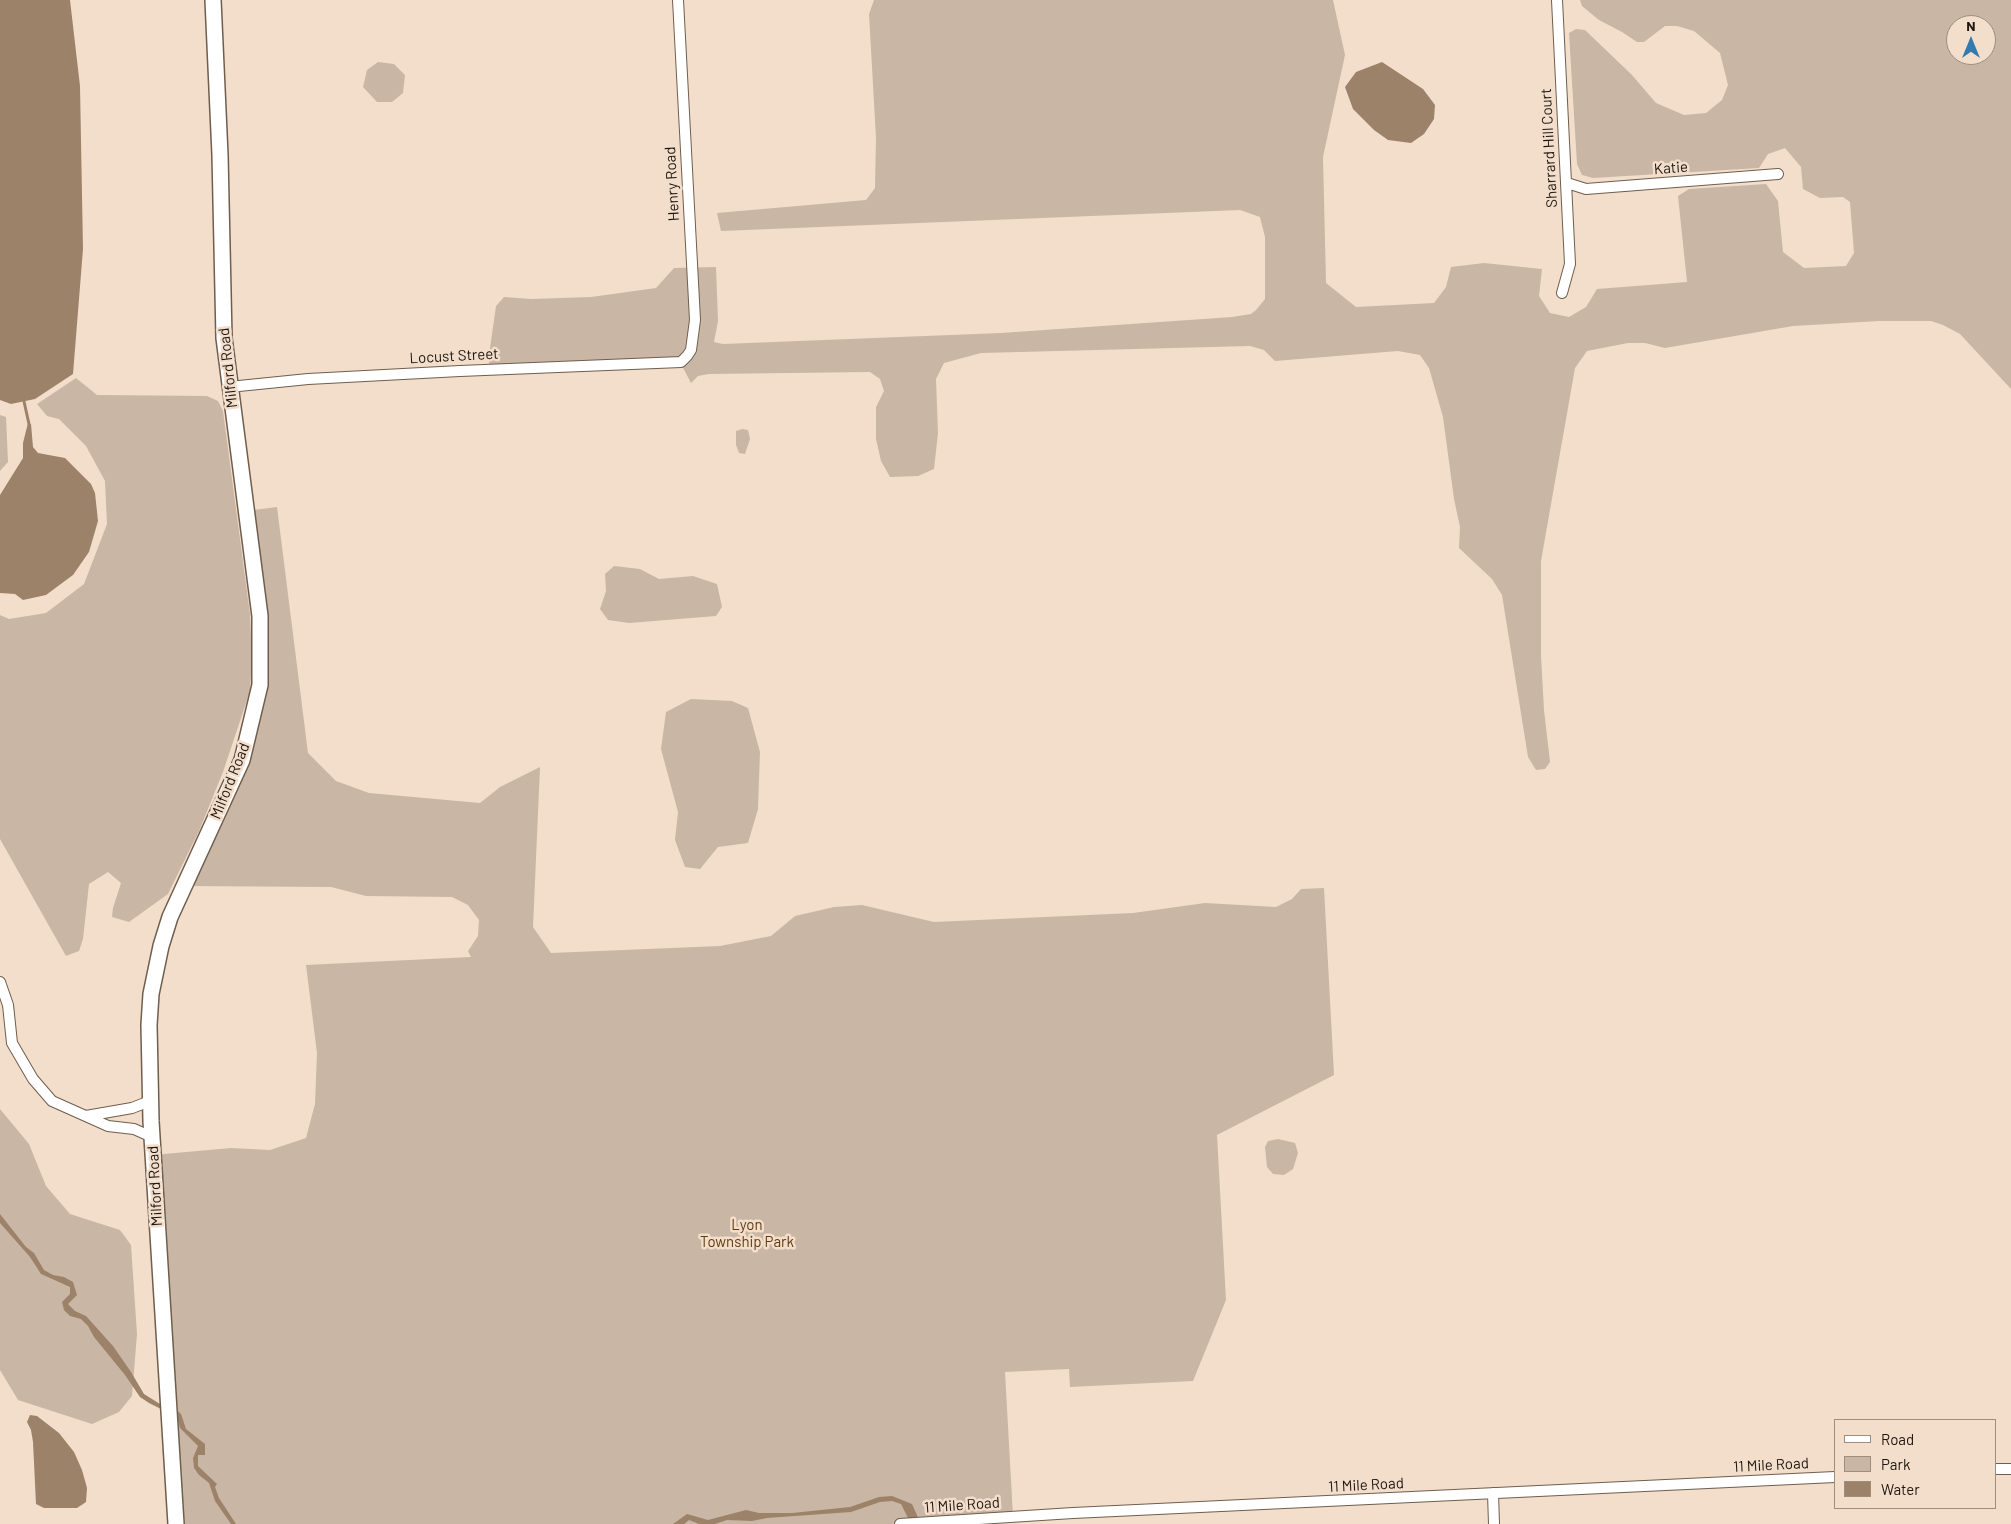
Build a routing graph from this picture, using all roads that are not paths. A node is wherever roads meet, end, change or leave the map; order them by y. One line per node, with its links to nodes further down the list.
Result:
1 (213, 0): 8 (street, Milford Road)
2 (678, 0): 7 (street, Henry Road)
3 (1557, 0): 5 (street, Sharrard Hill Court)
4 (1778, 174): 5 (street, Katie)
5 (1567, 183): 6 (street, Sharrard Hill Court)
6 (1562, 293)
7 (681, 362): 8 (street, Locust Street)
8 (229, 387): 10 (street, Milford Road)
9 (0, 982): 11 (street)
10 (150, 1101): 11 (street); 12 (street, Milford Road)
11 (86, 1116): 12 (street)
12 (152, 1137): 17 (street, Milford Road)
13 (2011, 1469): 14 (street)
14 (1996, 1470)
15 (1834, 1477): 16 (street, 11 Mile Road)
16 (1493, 1493): 18 (street, 11 Mile Road); 19 (street)
17 (176, 1524)
18 (901, 1524)
19 (1494, 1524)

